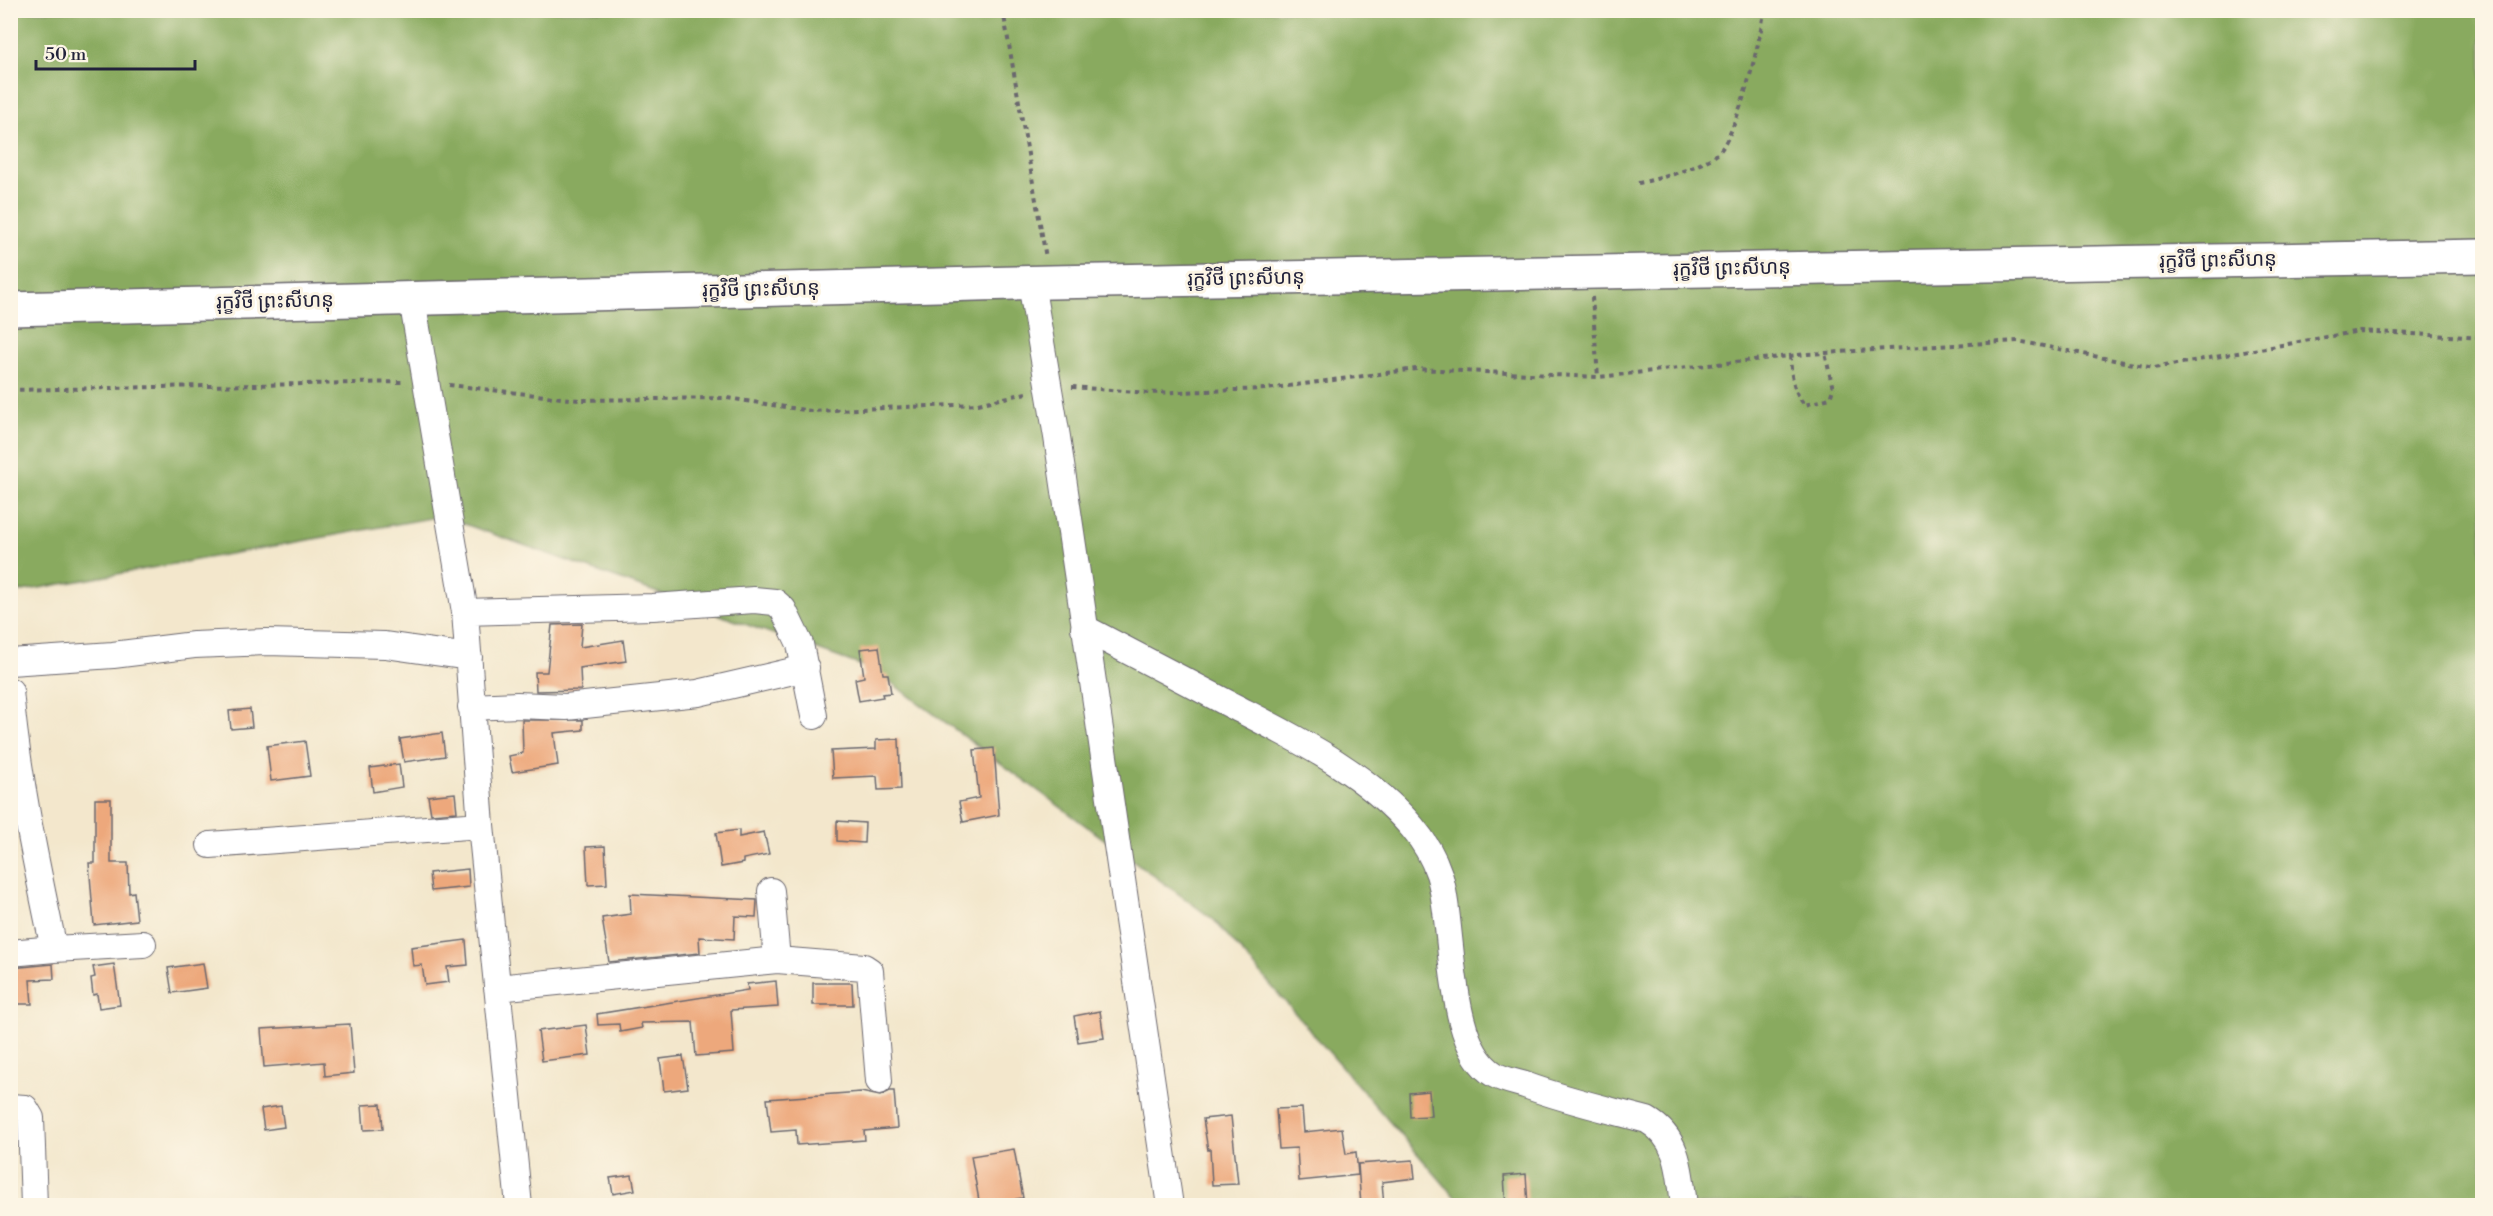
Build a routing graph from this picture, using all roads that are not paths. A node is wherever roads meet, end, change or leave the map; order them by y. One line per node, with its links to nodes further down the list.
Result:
1 (2482, 256): 2 (street, រុក្ខវិថី ព្រះសីហនុ)
2 (1040, 283): 3 (street, រុក្ខវិថី ព្រះសីហនុ); 6 (street)
3 (412, 299): 4 (street, រុក្ខវិថី ព្រះសីហនុ); 5 (street)
4 (10, 309)
5 (465, 612): 7 (street); 9 (street)
6 (1084, 628): 25 (street); 26 (street)
7 (469, 657): 8 (street); 11 (street)
8 (10, 662)
9 (806, 668): 11 (street); 12 (street)
10 (10, 691): 17 (street)
11 (471, 707): 13 (street)
12 (814, 716)
13 (481, 825): 14 (street); 20 (street)
14 (210, 845)
15 (771, 891): 19 (street)
16 (142, 944): 17 (street)
17 (54, 949): 18 (street)
18 (10, 953)
19 (777, 960): 20 (street); 21 (street)
20 (497, 988): 24 (street)
21 (879, 1081)
22 (10, 1107): 23 (street)
23 (34, 1206)
24 (519, 1206)
25 (1170, 1206)
26 (1684, 1206)

